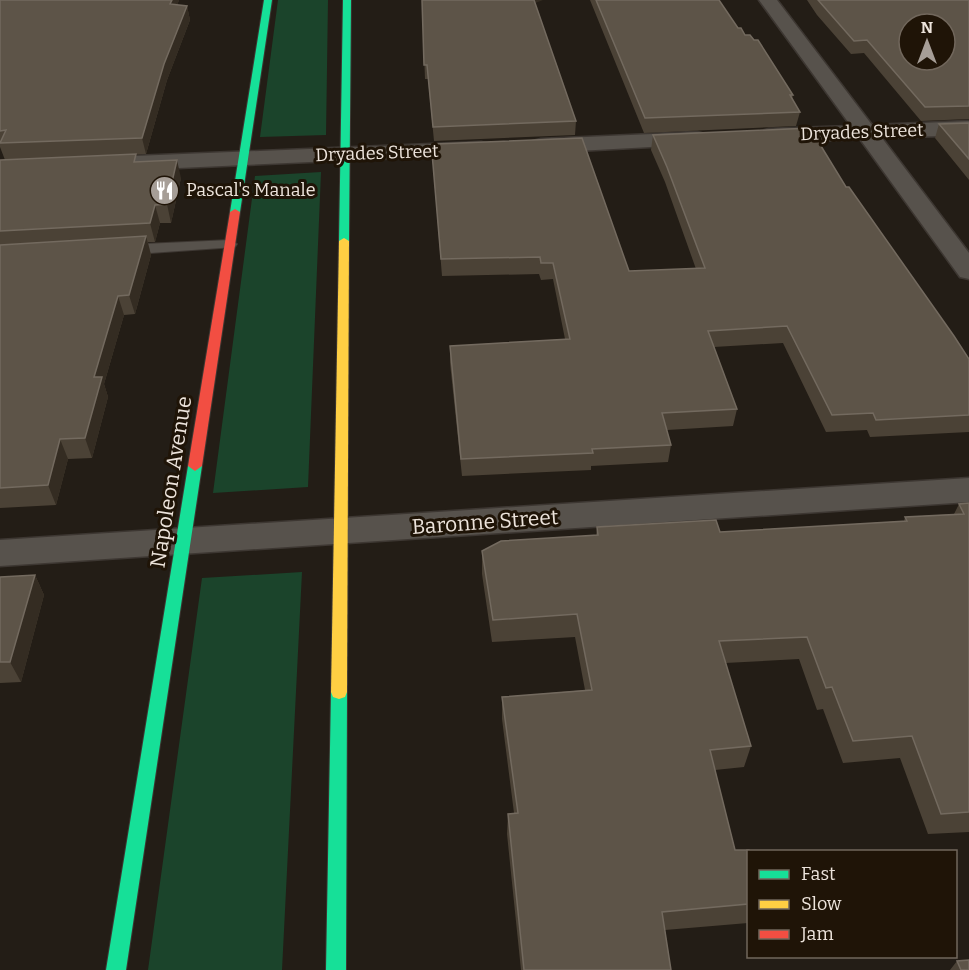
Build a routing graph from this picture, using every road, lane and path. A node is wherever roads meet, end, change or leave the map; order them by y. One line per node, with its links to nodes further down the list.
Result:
1 (268, 0): 11 (main road, Napoleon Avenue)
2 (347, 0): 10 (main road)
3 (768, 0): 5 (street)
4 (969, 128): 5 (street, Dryades Street)
5 (866, 132): 6 (street, Dryades Street); 15 (street)
6 (748, 137)
7 (724, 138): 8 (street)
8 (523, 147)
9 (499, 148): 10 (street, Dryades Street)
10 (345, 154): 11 (street, Dryades Street); 17 (main road)
11 (243, 159): 12 (street, Dryades Street); 13 (main road, Napoleon Avenue)
12 (116, 164)
13 (230, 244): 14 (lane); 18 (main road, Napoleon Avenue)
14 (101, 251)
15 (969, 271)
16 (969, 490): 17 (street, Baronne Street)
17 (341, 531): 18 (street, Baronne Street); 21 (main road)
18 (183, 541): 19 (street, Baronne Street); 20 (main road, Napoleon Avenue)
19 (0, 553)
20 (116, 970)
21 (336, 970)

